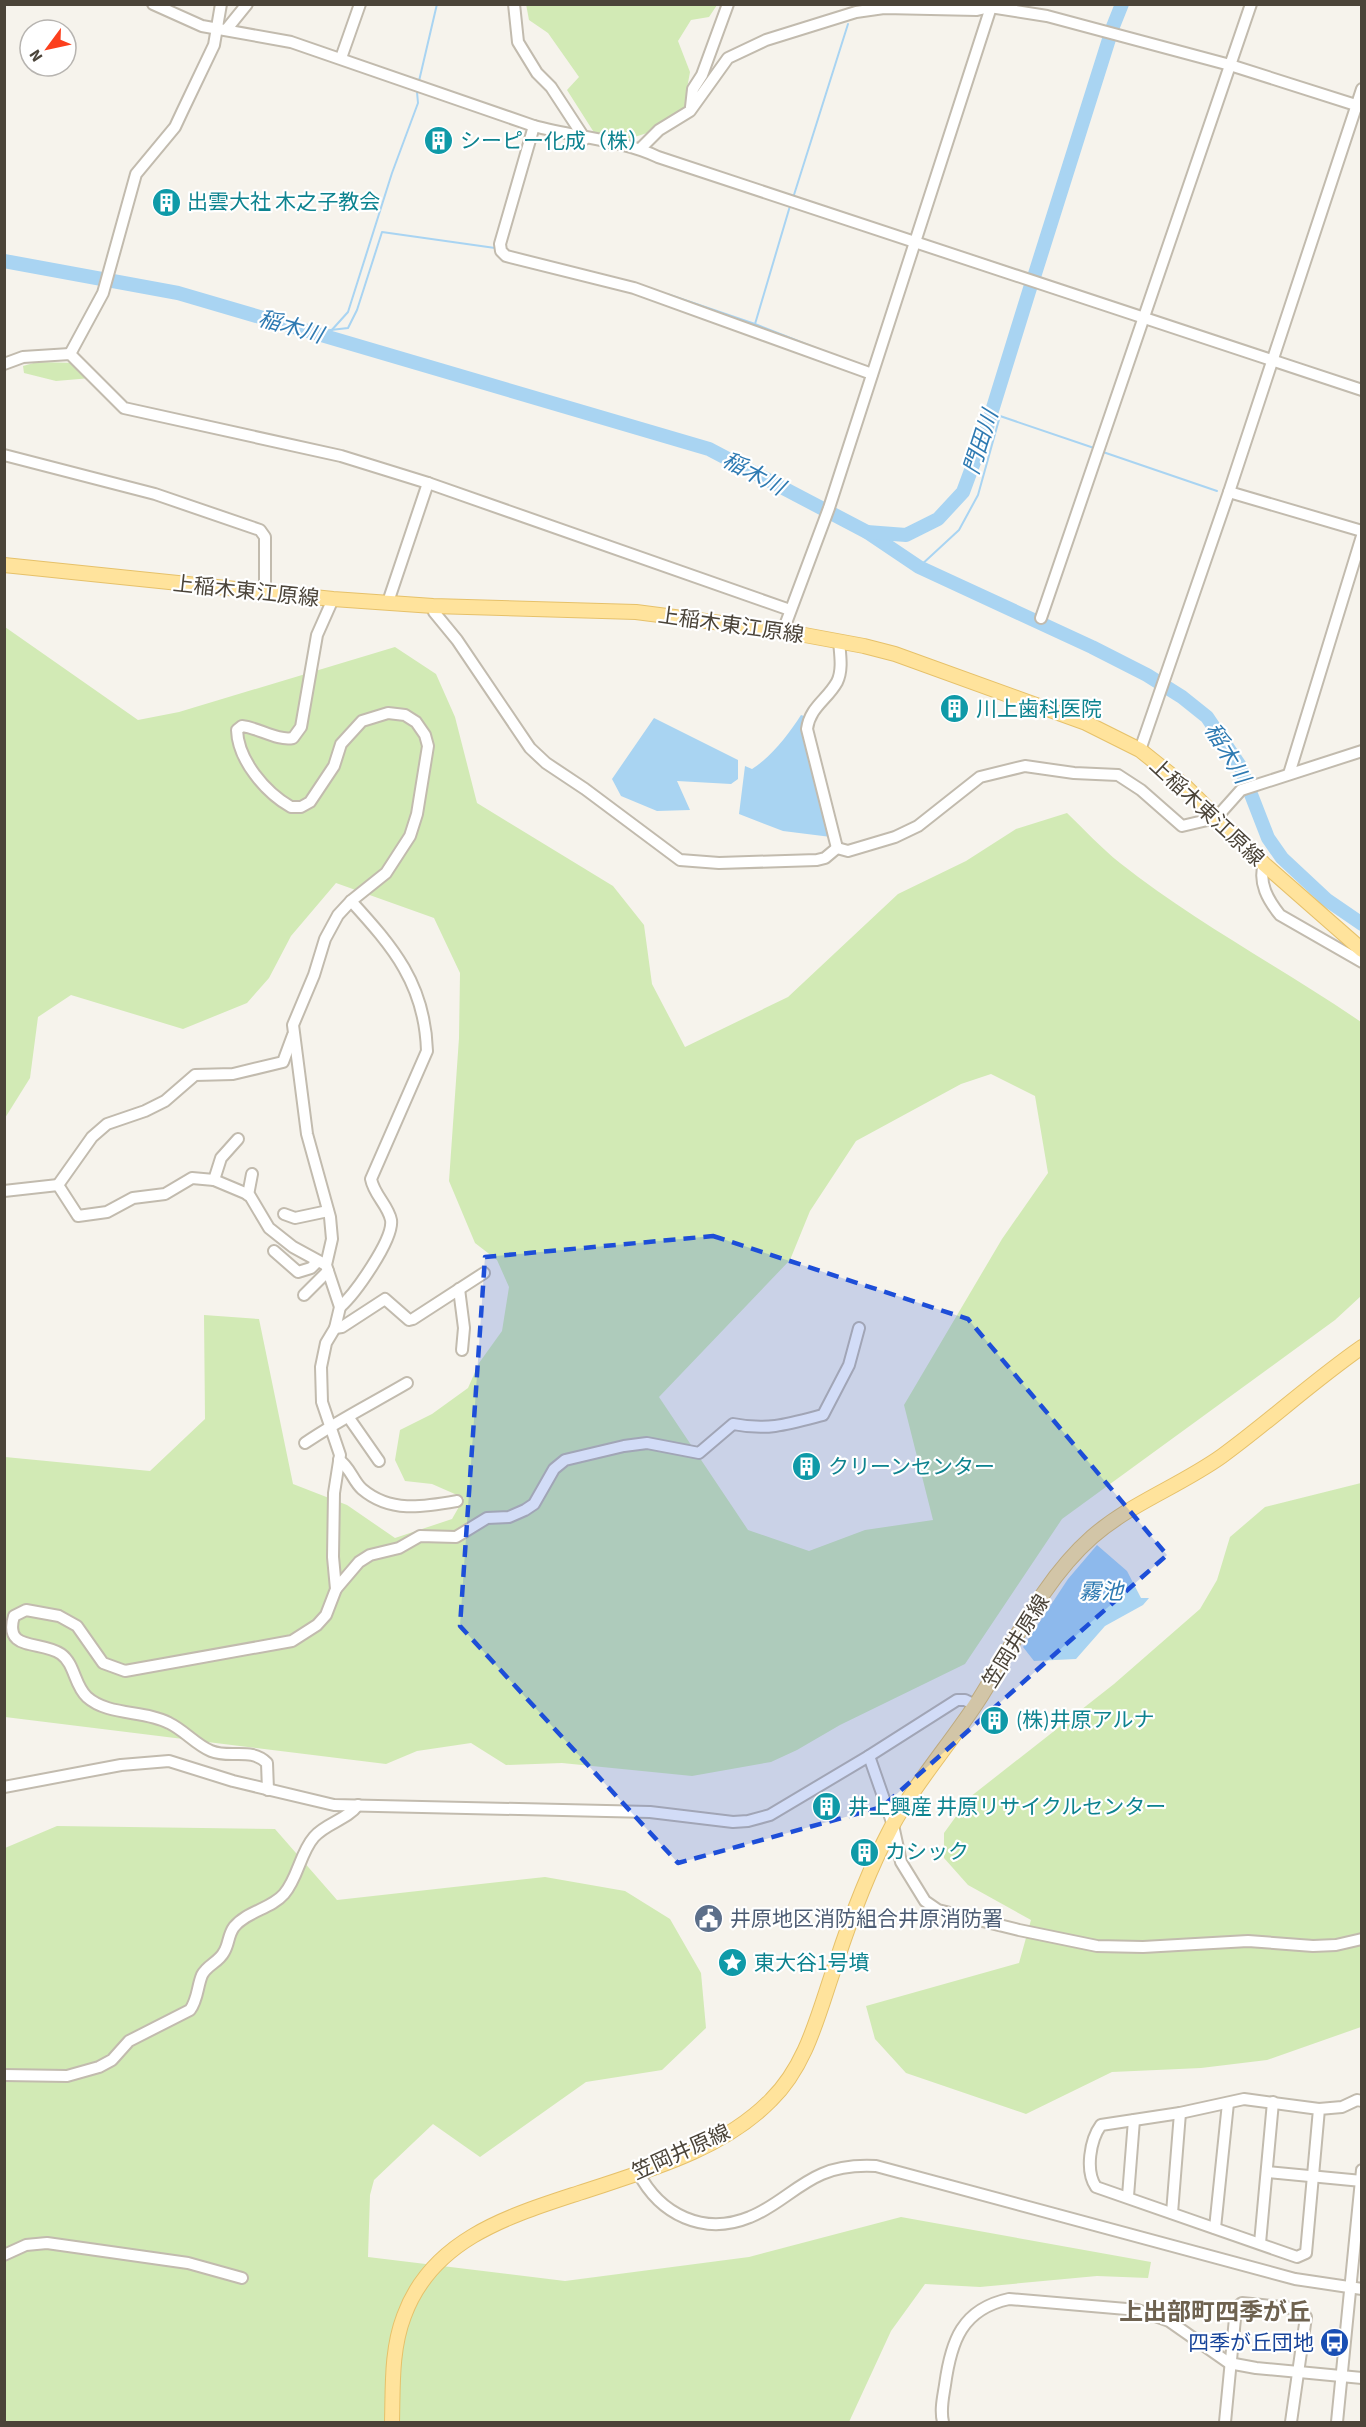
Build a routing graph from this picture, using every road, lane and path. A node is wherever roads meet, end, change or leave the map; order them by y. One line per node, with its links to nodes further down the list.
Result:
1 (153, 4): 9 (street)
2 (221, 4): 9 (street)
3 (247, 4): 9 (street)
4 (360, 4): 10 (street)
5 (514, 4): 16 (street)
6 (728, 4): 14 (street)
7 (1251, 4): 11 (street)
8 (991, 5): 11 (street); 14 (street); 18 (street)
9 (222, 30): 10 (street); 20 (street)
10 (341, 58): 15 (street)
11 (1230, 65): 13 (street); 19 (street)
12 (1362, 89): 13 (street)
13 (1359, 106): 21 (street)
14 (691, 107): 17 (street)
15 (534, 126): 16 (street); 23 (street)
16 (585, 139): 17 (street)
17 (640, 148): 18 (street)
18 (915, 242): 19 (street); 23 (street)
19 (1144, 318): 21 (street); 35 (street)
20 (70, 354): 22 (street); 26 (street)
21 (1273, 361): 24 (street); 27 (street)
22 (4, 364)
23 (872, 374): 34 (street)
24 (1362, 390)
25 (4, 455): 30 (street)
26 (428, 483): 32 (street); 34 (street)
27 (1229, 492): 28 (street); 38 (street)
28 (1362, 533): 40 (street)
29 (4, 565): 30 (main road, 上稲木東江原線)
30 (265, 592): 31 (main road, 上稲木東江原線)
31 (333, 599): 32 (main road, 上稲木東江原線); 44 (street)
32 (388, 602): 33 (main road, 上稲木東江原線)
33 (433, 606): 36 (main road, 上稲木東江原線); 42 (street)
34 (790, 610): 36 (street)
35 (1041, 618)
36 (783, 631): 37 (main road, 上稲木東江原線)
37 (839, 641): 38 (main road, 上稲木東江原線); 42 (street)
38 (1140, 750): 41 (main road, 上稲木東江原線)
39 (1362, 751): 40 (street)
40 (1289, 774): 41 (street)
41 (1216, 818): 42 (street); 43 (main road, 上稲木東江原線)
42 (837, 848)
43 (1264, 864): 45 (main road, 上稲木東江原線); 46 (street)
44 (351, 901): 47 (street); 61 (street)
45 (1362, 950)
46 (1362, 962)
47 (293, 1033): 51 (street); 54 (street)
48 (238, 1139): 50 (street)
49 (252, 1174): 53 (street)
50 (214, 1180): 51 (street); 53 (street)
51 (58, 1185): 52 (street)
52 (4, 1191)
53 (248, 1195): 57 (street)
54 (328, 1211): 55 (street); 57 (street)
55 (284, 1214)
56 (274, 1251): 57 (street)
57 (324, 1266): 60 (street); 61 (street)
58 (484, 1273): 59 (street)
59 (459, 1289): 62 (street); 65 (street)
60 (304, 1295)
61 (340, 1307): 62 (street)
62 (335, 1328): 68 (street)
63 (859, 1328): 73 (street)
64 (1362, 1347): 74 (main road, 笠岡井原線)
65 (462, 1350)
66 (407, 1383): 67 (street)
67 (349, 1418): 68 (street); 71 (street)
68 (329, 1426): 69 (street); 70 (street)
69 (305, 1443)
70 (339, 1460): 72 (street); 73 (street)
71 (379, 1461)
72 (457, 1501)
73 (336, 1589): 77 (street)
74 (975, 1705): 75 (street); 79 (main road, 笠岡井原線)
75 (869, 1756): 78 (street); 79 (street)
76 (4, 1787): 77 (street)
77 (268, 1790): 78 (street)
78 (358, 1805): 81 (street)
79 (893, 1825): 80 (street); 88 (main road, 笠岡井原線)
80 (1362, 1939)
81 (4, 2075)
82 (1362, 2101): 85 (street)
83 (1273, 2102): 84 (street); 85 (street); 89 (street)
84 (1228, 2103): 86 (street); 94 (street)
85 (1319, 2109): 90 (street)
86 (1180, 2113): 87 (street); 93 (street)
87 (1134, 2120): 92 (street); 92 (street)
88 (638, 2172): 98 (street); 103 (main road, 笠岡井原線)
89 (1268, 2172): 90 (street); 95 (street)
90 (1312, 2176): 91 (street); 95 (street)
91 (1361, 2177): 98 (street)
92 (1128, 2196): 93 (street)
93 (1172, 2213): 94 (street)
94 (1215, 2228): 95 (street)
95 (1260, 2243)
96 (4, 2255): 97 (street)
97 (242, 2278)
98 (1356, 2289): 101 (street)
99 (1229, 2363): 100 (street); 100 (street); 104 (street); 105 (street)
100 (1298, 2372): 101 (street); 106 (street)
101 (1341, 2376): 102 (street); 107 (street)
102 (1362, 2378)
103 (392, 2422)
104 (943, 2422)
105 (1225, 2422)
106 (1291, 2422)
107 (1337, 2422)

